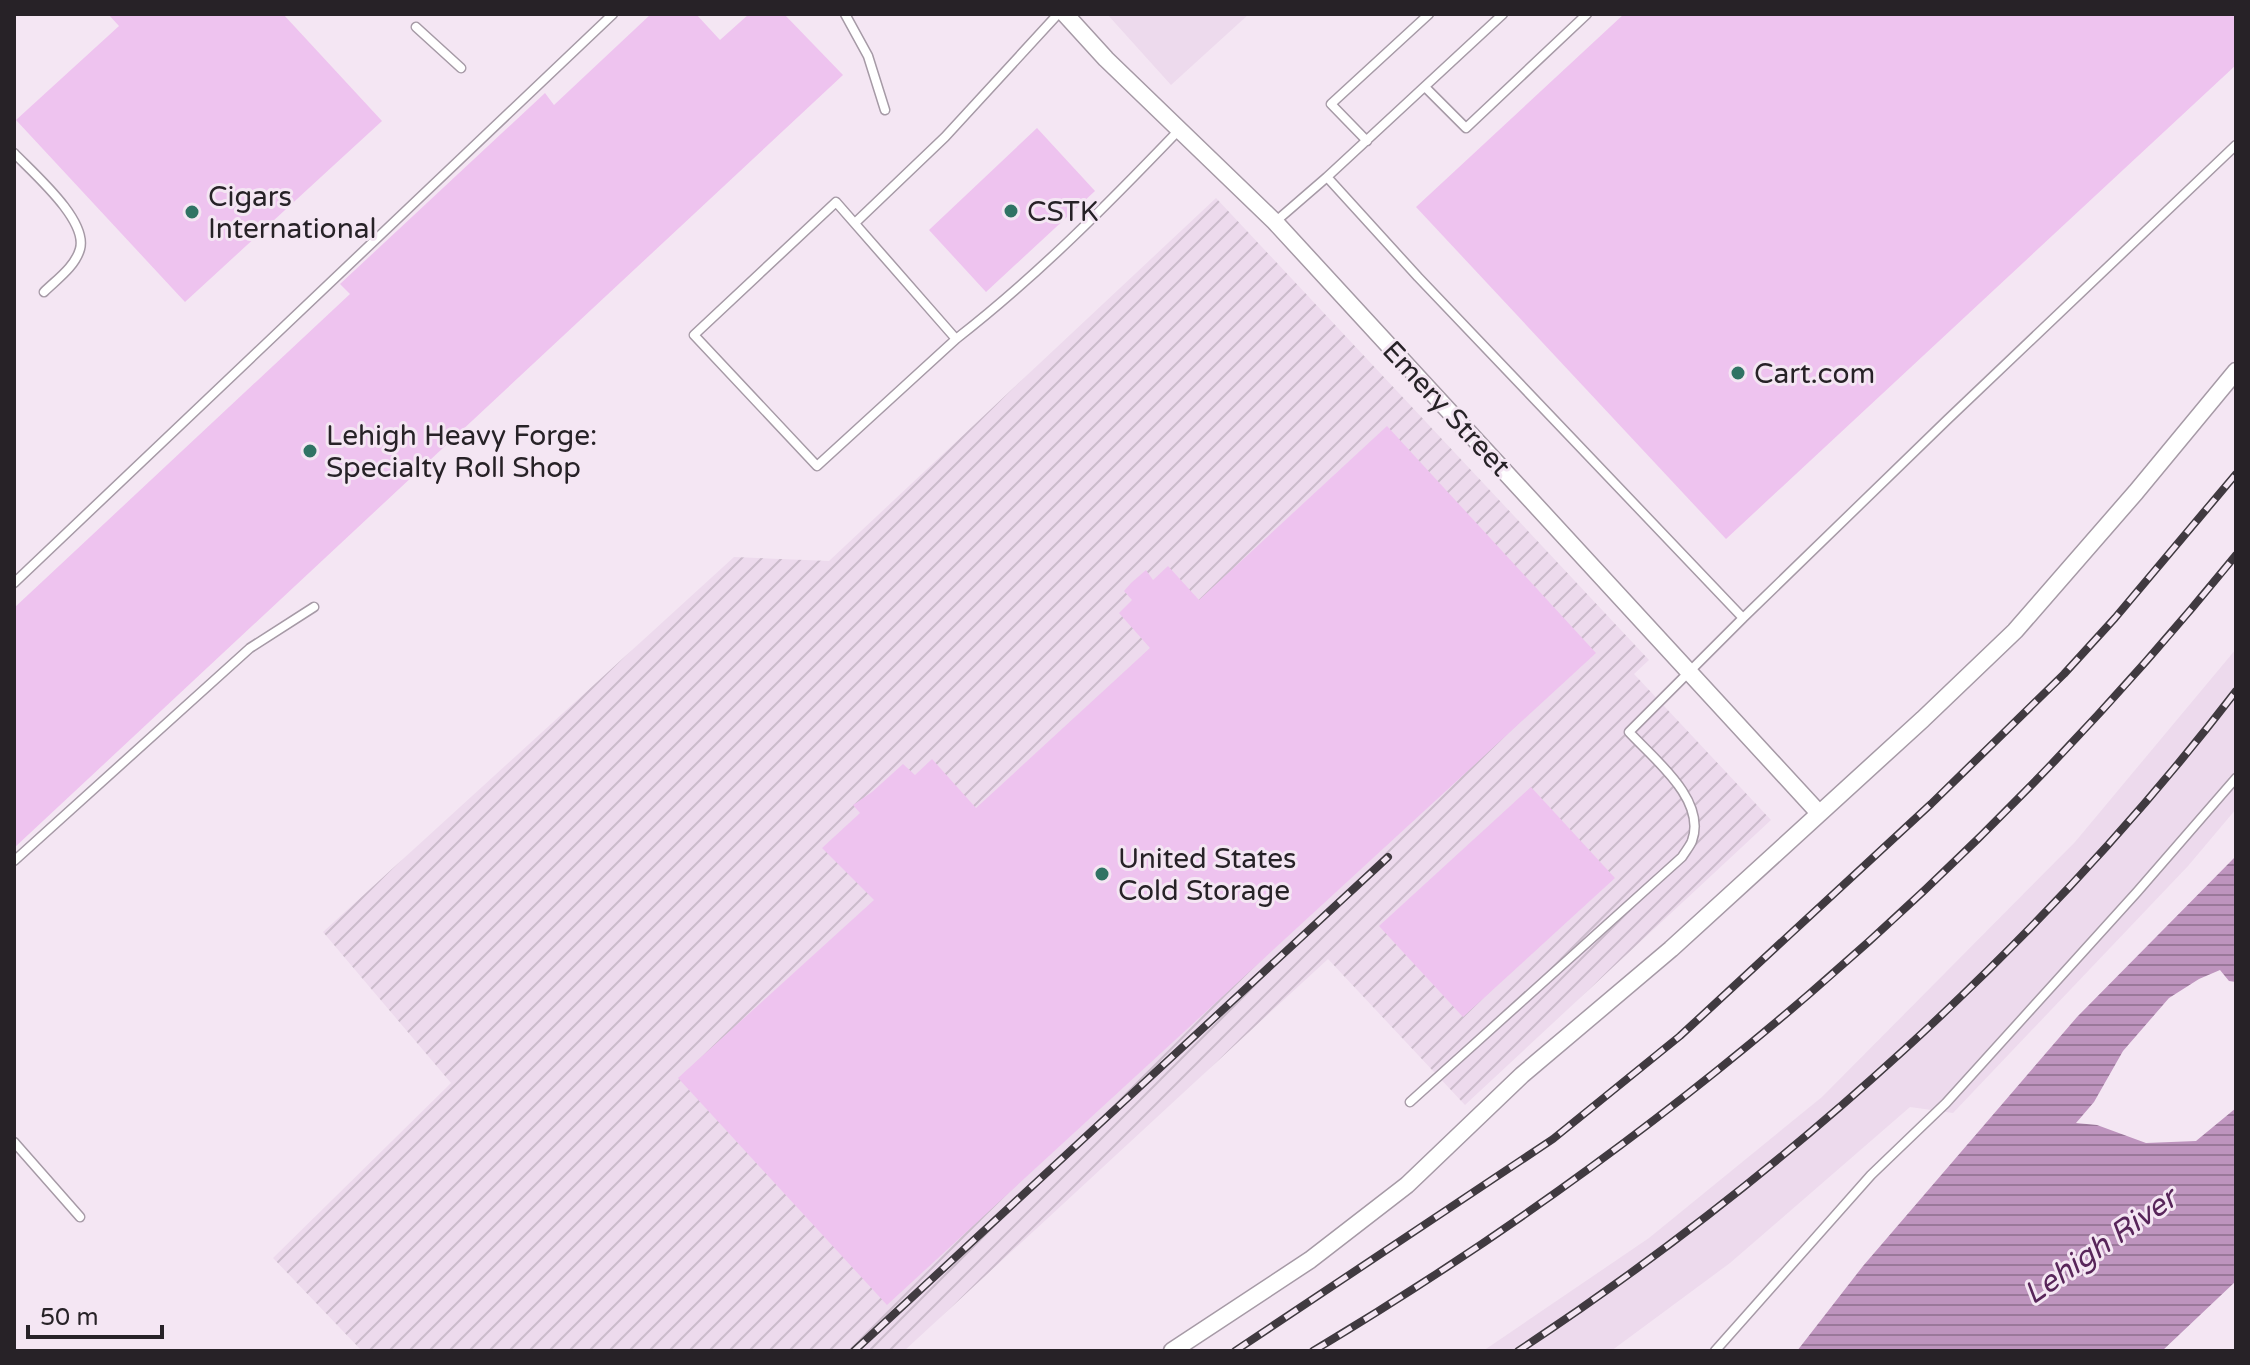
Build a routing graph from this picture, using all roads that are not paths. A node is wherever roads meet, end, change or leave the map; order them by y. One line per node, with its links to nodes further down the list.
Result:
1 (613, 14): 22 (lane)
2 (845, 14): 11 (lane)
3 (1058, 14): 18 (lane)
4 (1065, 14): 12 (street, Emery Street)
5 (1429, 14): 13 (lane)
6 (1503, 14): 10 (lane)
7 (1587, 14): 10 (lane)
8 (416, 27): 9 (lane)
9 (461, 68)
10 (1425, 87): 13 (lane)
11 (885, 110)
12 (1180, 130): 17 (street, Emery Street); 20 (lane)
13 (1367, 141): 16 (lane)
14 (2236, 145): 24 (lane)
15 (14, 153): 19 (lane)
16 (1327, 177): 17 (lane); 24 (lane)
17 (1275, 222): 25 (street, Emery Street)
18 (855, 223): 20 (lane); 20 (lane)
19 (44, 292)
20 (956, 339)
21 (2236, 371): 27 (street)
22 (14, 583)
23 (314, 607): 28 (lane)
24 (1743, 618): 25 (lane)
25 (1690, 670): 27 (street, Emery Street); 29 (lane)
26 (2236, 778): 33 (lane)
27 (1818, 812): 32 (street)
28 (14, 861)
29 (1410, 1102)
30 (14, 1142): 31 (lane)
31 (80, 1217)
32 (1172, 1351)
33 (1715, 1351)

